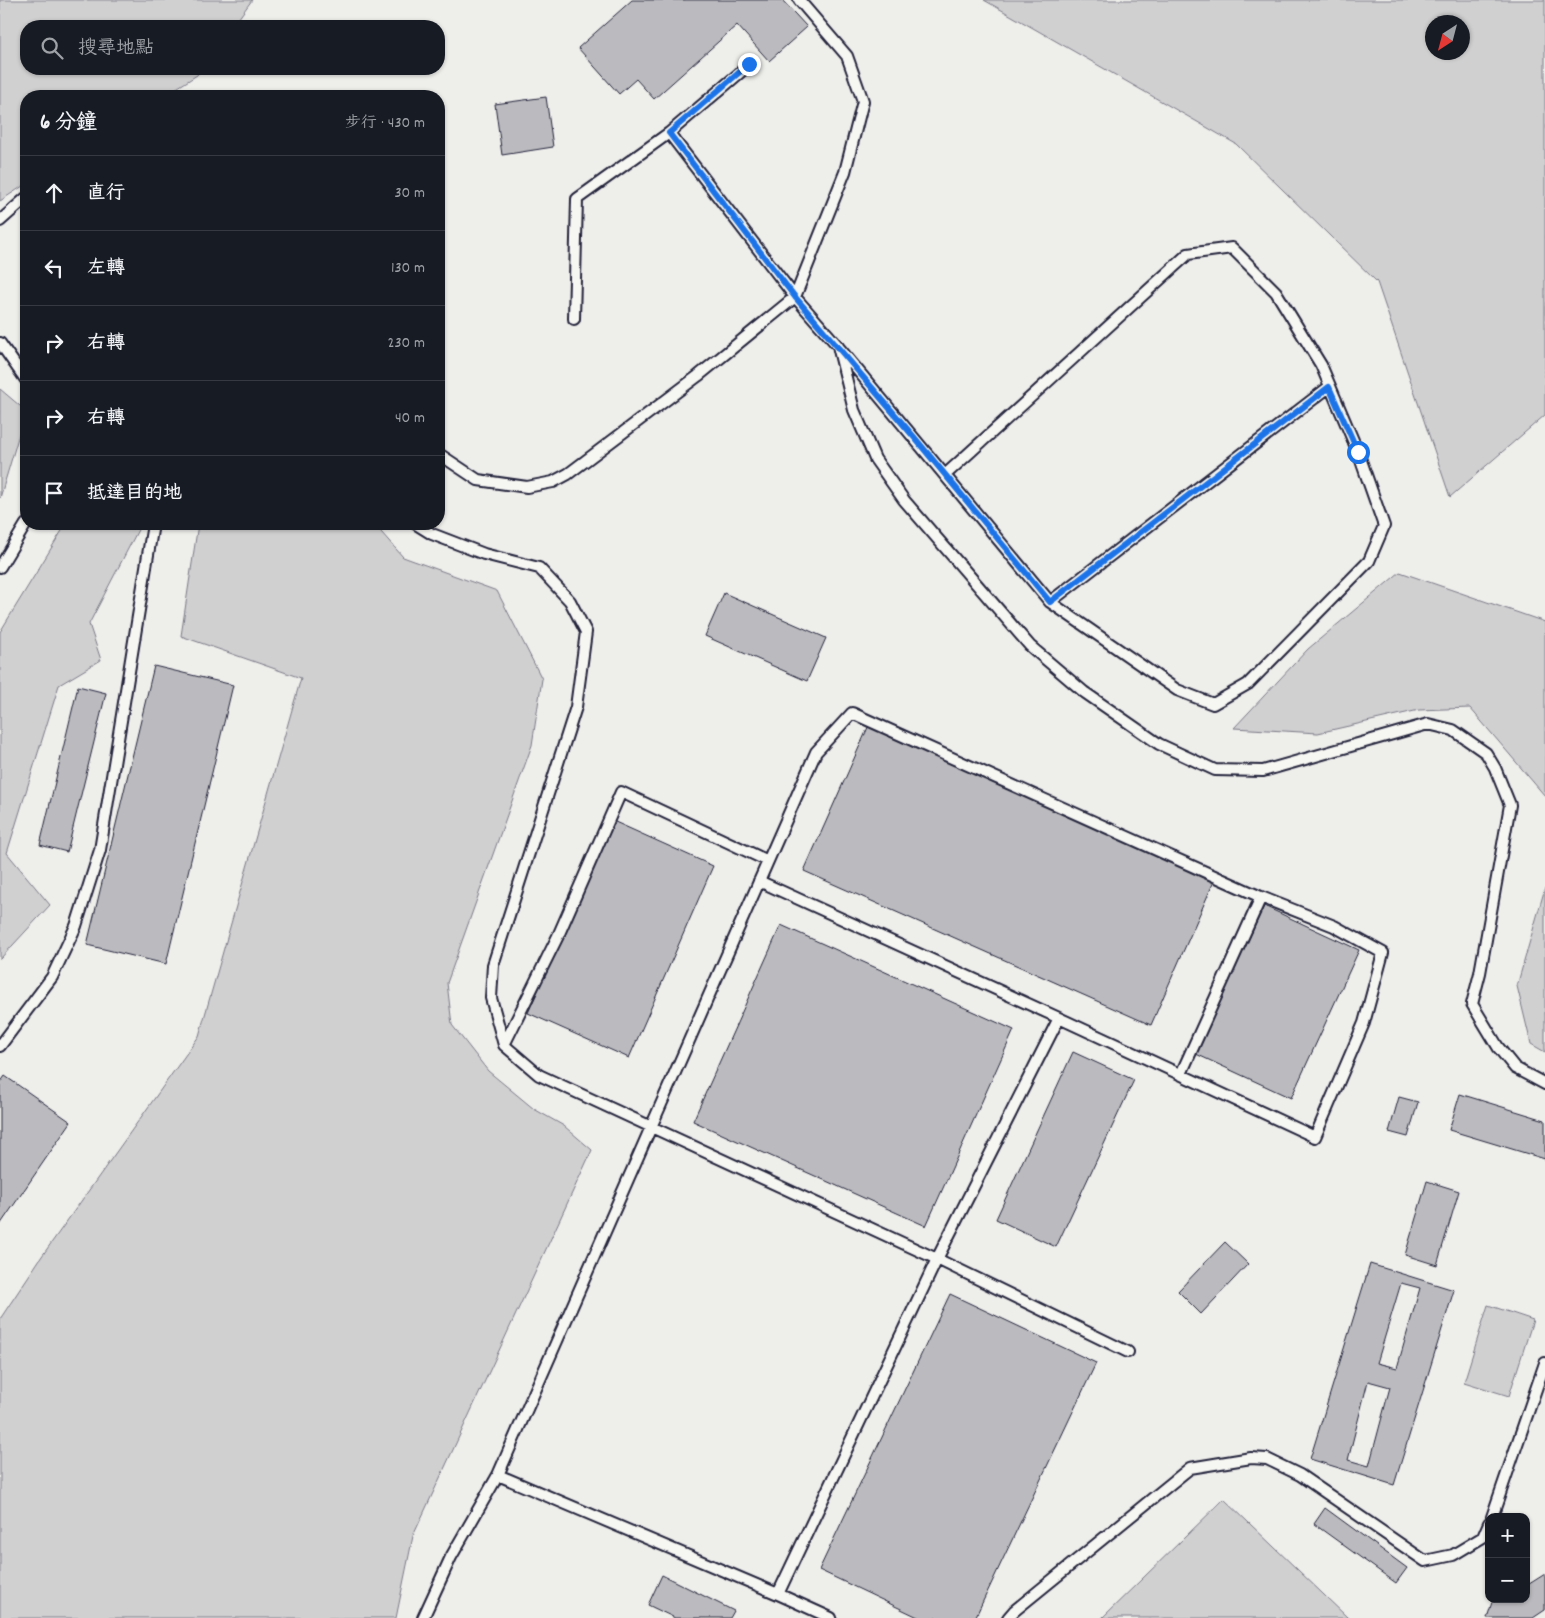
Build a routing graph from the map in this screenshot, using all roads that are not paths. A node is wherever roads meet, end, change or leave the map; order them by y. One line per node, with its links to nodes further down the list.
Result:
1 (799, 0): 6 (lane)
2 (749, 64): 3 (lane)
3 (669, 133): 6 (lane); 7 (lane)
4 (20, 204): 5 (lane)
5 (0, 222)
6 (795, 297): 9 (lane); 12 (lane)
7 (574, 319)
8 (0, 343): 10 (lane)
9 (838, 346): 13 (lane); 26 (lane)
10 (20, 371)
11 (1329, 387): 13 (lane); 18 (lane); 18 (lane)
12 (445, 458)
13 (944, 475): 18 (lane)
14 (22, 530): 17 (lane)
15 (152, 530): 24 (lane)
16 (426, 530): 23 (lane)
17 (0, 567)
18 (1050, 602)
19 (768, 861): 20 (lane); 21 (lane); 23 (lane)
20 (759, 880): 22 (lane); 27 (lane)
21 (1261, 897): 25 (lane); 25 (lane)
22 (1059, 1018): 25 (lane); 28 (lane)
23 (504, 1045): 27 (lane)
24 (0, 1046)
25 (1181, 1074)
26 (1545, 1084)
27 (651, 1126): 28 (lane); 31 (lane)
28 (937, 1259): 29 (lane); 34 (lane)
29 (1128, 1352)
30 (1545, 1363): 32 (lane)
31 (498, 1475): 34 (lane); 35 (lane)
32 (1493, 1513)
33 (1485, 1532): 37 (lane)
34 (778, 1594): 36 (lane)
35 (423, 1618)
36 (831, 1618)
37 (1008, 1618)

